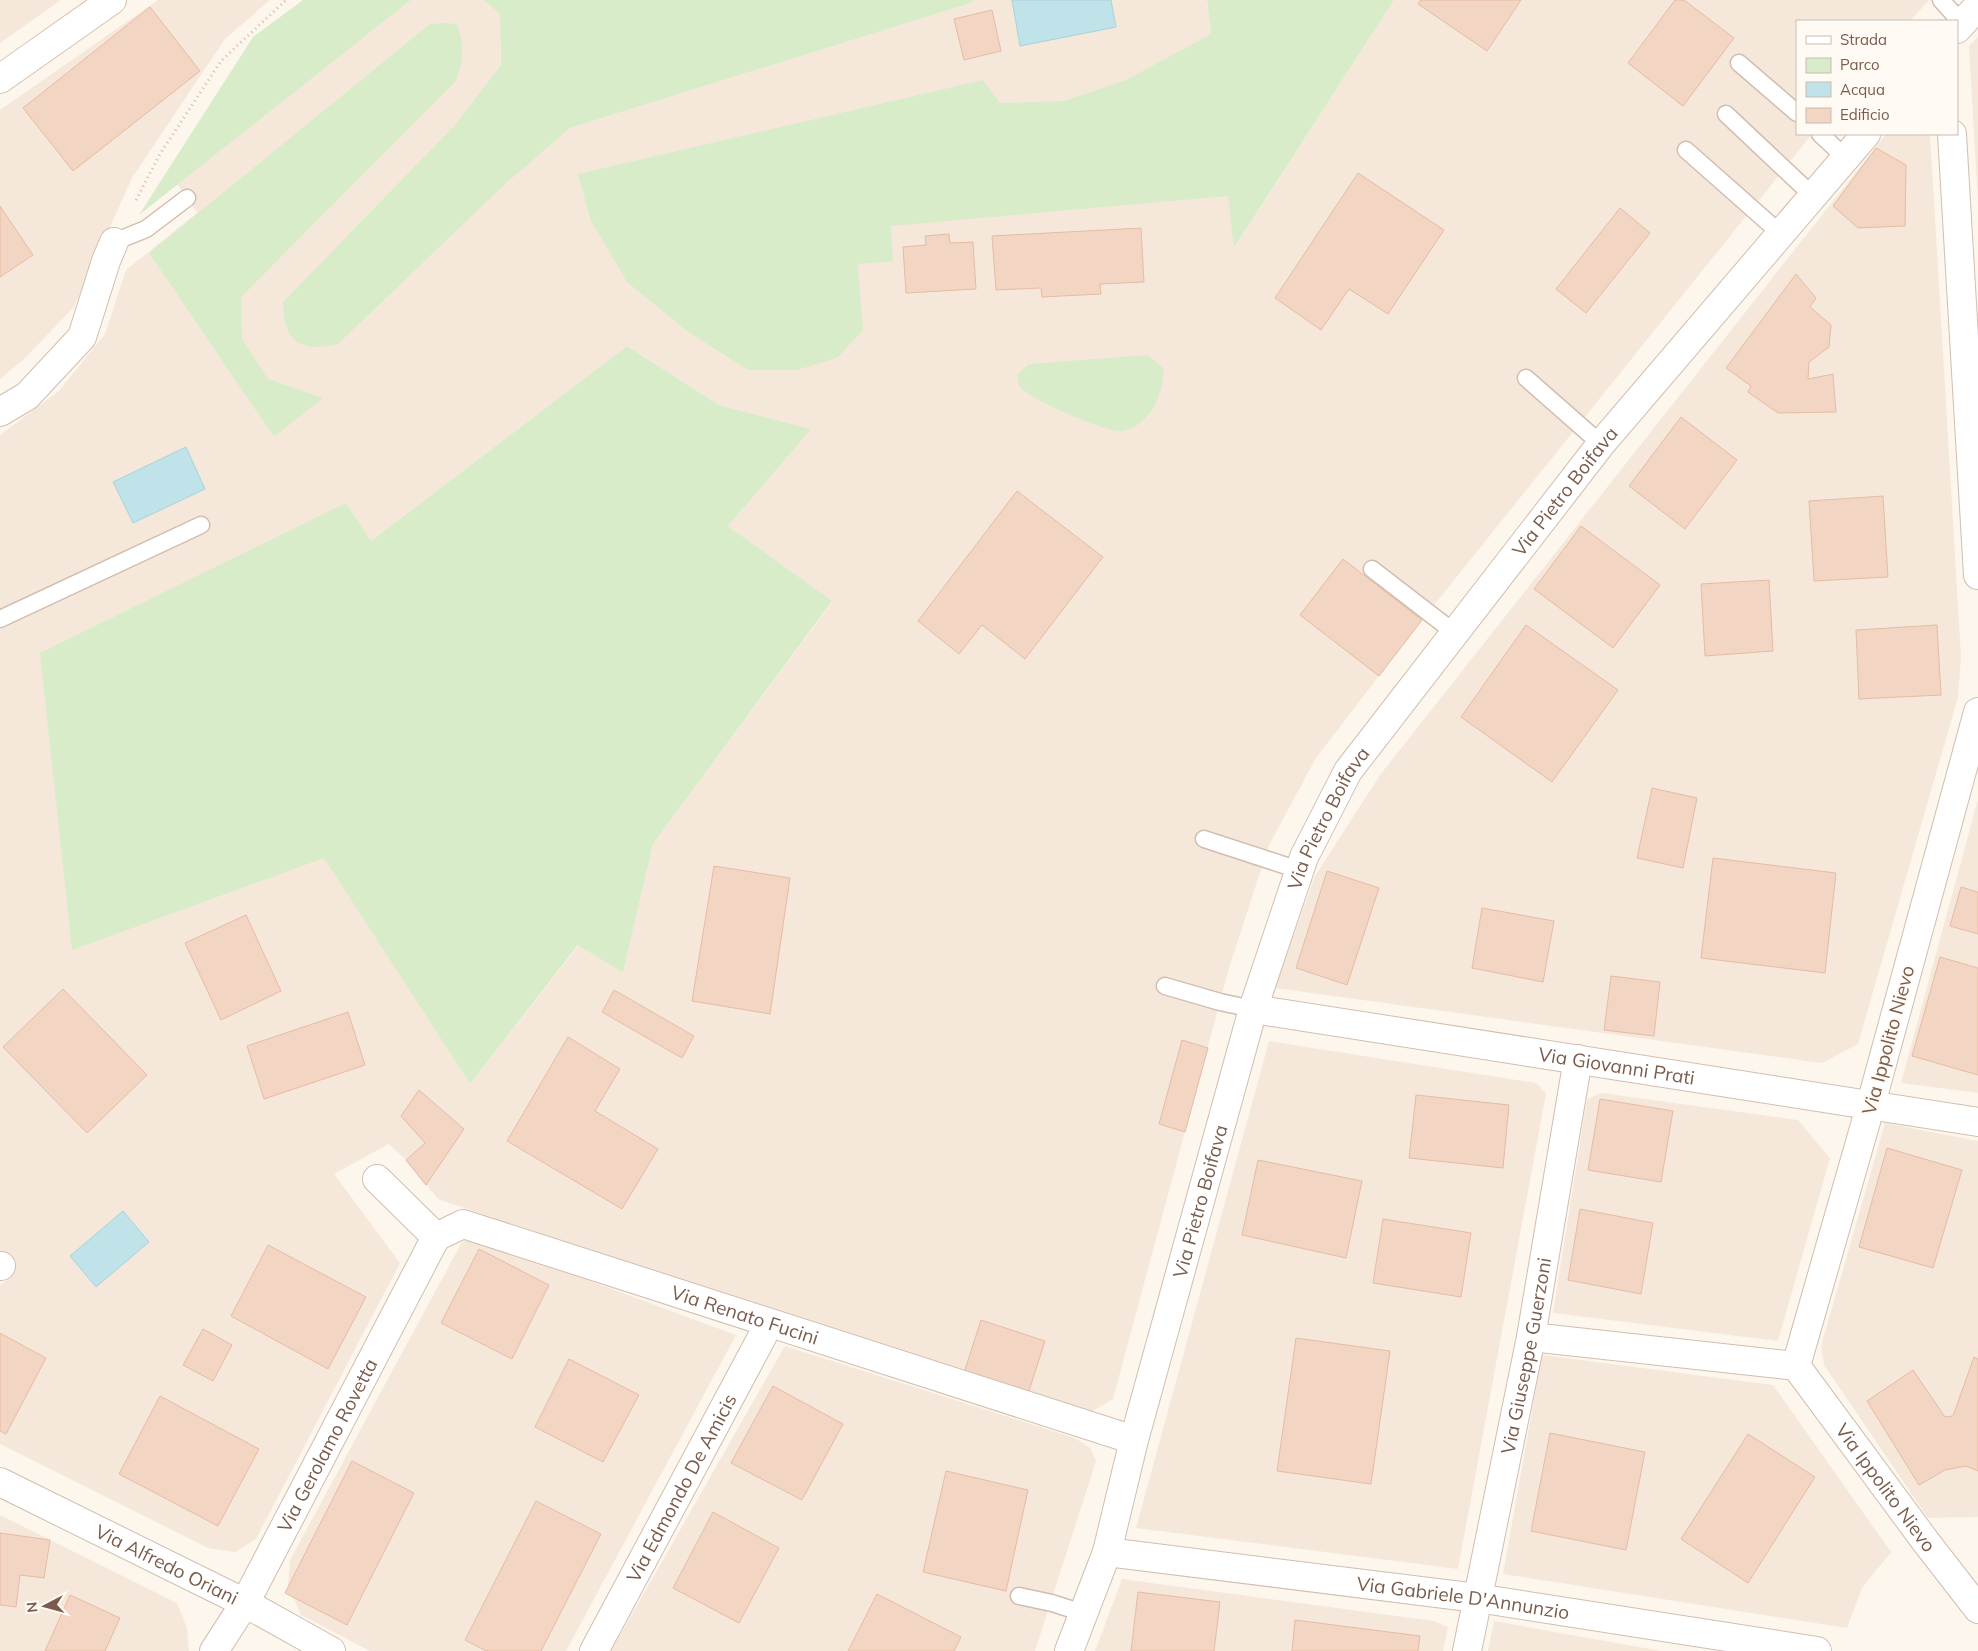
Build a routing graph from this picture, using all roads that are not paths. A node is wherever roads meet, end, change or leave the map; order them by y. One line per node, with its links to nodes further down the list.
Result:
1 (112, 0): 5 (street)
2 (1941, 0): 3 (lane)
3 (1965, 20)
4 (1739, 63): 6 (lane)
5 (0, 78)
6 (1796, 112)
7 (1726, 114): 13 (lane)
8 (1821, 135): 12 (lane)
9 (1865, 135): 12 (street, Via Pietro Boifava)
10 (1952, 135): 22 (street)
11 (1686, 150): 15 (lane)
12 (1846, 158): 13 (street, Via Pietro Boifava)
13 (1813, 196): 15 (street, Via Pietro Boifava)
14 (187, 198): 16 (lane)
15 (1781, 234): 19 (street, Via Pietro Boifava)
16 (114, 242): 18 (street)
17 (1526, 378): 19 (lane)
18 (0, 412)
19 (1601, 444): 24 (street, Via Pietro Boifava)
20 (201, 525): 23 (lane)
21 (1372, 569): 24 (lane)
22 (1978, 575)
23 (0, 619)
24 (1455, 633): 27 (street, Via Pietro Boifava)
25 (1978, 712): 31 (street, Via Ippolito Nievo)
26 (1204, 838): 27 (lane)
27 (1299, 870): 29 (street, Via Pietro Boifava)
28 (1165, 986): 29 (lane)
29 (1253, 1009): 30 (street, Via Giovanni Prati); 38 (street, Via Pietro Boifava)
30 (1578, 1059): 31 (street, Via Giovanni Prati); 36 (street, Via Giuseppe Guerzoni)
31 (1871, 1104): 32 (street, Via Giovanni Prati); 37 (street, Via Ippolito Nievo)
32 (1978, 1122)
33 (377, 1179): 34 (street)
34 (436, 1237): 35 (street, Via Renato Fucini); 43 (street, Via Gerolamo Rovetta)
35 (769, 1324): 38 (street, Via Renato Fucini); 48 (street, Via Edmondo De Amicis)
36 (1531, 1337): 37 (street); 42 (street, Via Giuseppe Guerzoni)
37 (1796, 1366): 44 (street, Via Ippolito Nievo)
38 (1134, 1440): 40 (street, Via Pietro Boifava)
39 (0, 1482): 43 (street, Via Alfredo Oriani)
40 (1107, 1552): 42 (street, Via Gabriele D'Annunzio); 45 (street, Via Pietro Boifava)
41 (1019, 1596): 45 (lane)
42 (1477, 1598): 50 (street, Via Giuseppe Guerzoni); 51 (street, Via Gabriele D'Annunzio)
43 (245, 1603): 46 (street, Via Gerolamo Rovetta); 47 (street, Via Alfredo Oriani)
44 (1978, 1608)
45 (1083, 1613): 49 (street, Via Pietro Boifava)
46 (214, 1651)
47 (331, 1651)
48 (594, 1651)
49 (1069, 1651)
50 (1467, 1651)
51 (1817, 1651)

